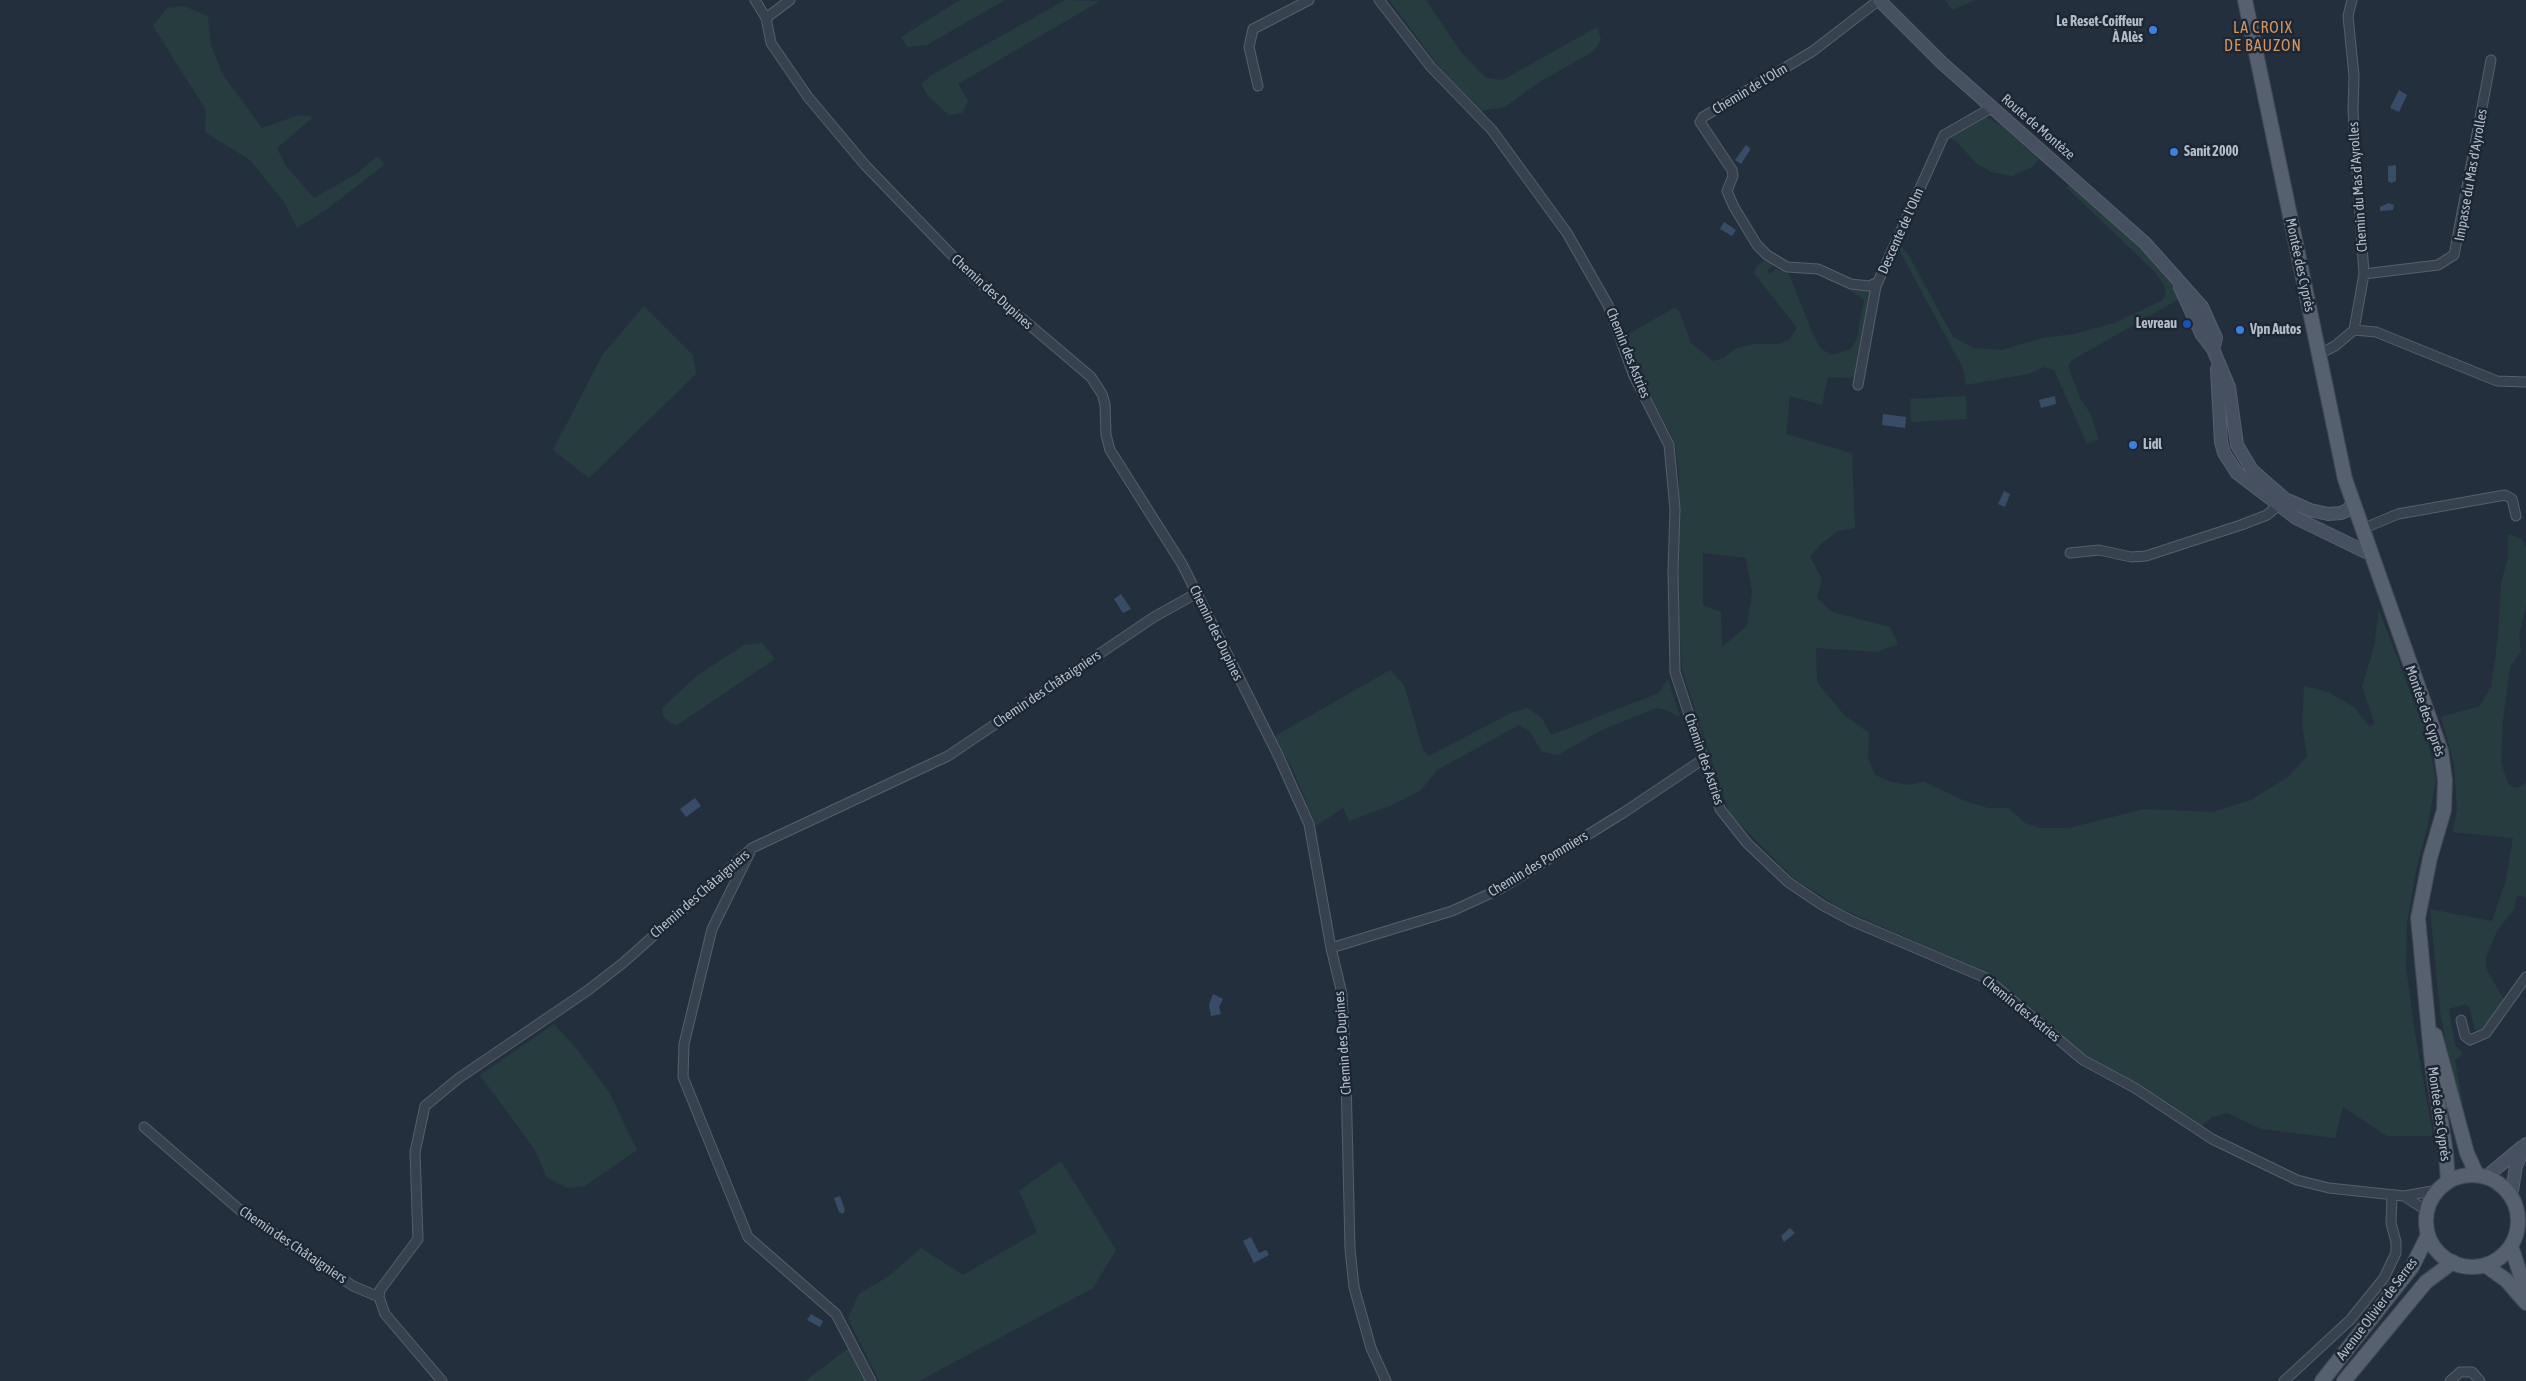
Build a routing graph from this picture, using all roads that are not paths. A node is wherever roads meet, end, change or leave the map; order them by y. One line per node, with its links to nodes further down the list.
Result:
1 (755, 0): 8 (street)
2 (790, 0): 8 (street)
3 (1309, 0): 10 (street)
4 (1379, 0): 25 (street, Chemin des Astries)
5 (1879, 0): 11 (street, Route de Montèze); 13 (street, Chemin de l'Olm)
6 (2245, 0): 15 (main road, Montée des Cyprès)
7 (2352, 0): 12 (street, Chemin du Mas d'Ayrolles)
8 (766, 18): 24 (street, Chemin des Dupines)
9 (2491, 60): 12 (street, Impasse du Mas d'Ayrolles)
10 (1258, 86)
11 (1993, 107): 13 (street, Descente de l'Olm); 18 (street, Route de Montèze)
12 (2364, 274): 14 (street, Chemin du Mas d'Ayrolles)
13 (1878, 282): 17 (street, Descente de l'Olm)
14 (2354, 330): 15 (street); 16 (street)
15 (2319, 354): 19 (main road, Montée des Cyprès)
16 (2526, 382)
17 (1858, 385)
18 (2282, 502): 19 (street, Route de Montèze); 22 (street); 23 (street, Route de Montèze)
19 (2353, 502): 21 (main road, Montée des Cyprès)
20 (2516, 516): 21 (street)
21 (2362, 529): 23 (main road, Montée des Cyprès)
22 (2070, 553)
23 (2370, 554): 29 (main road, Montée des Cyprès)
24 (1197, 593): 26 (street, Chemin des Châtaigniers); 27 (street, Chemin des Dupines)
25 (1702, 760): 27 (street, Chemin des Pommiers); 35 (street, Chemin des Astries)
26 (752, 848): 44 (street, Chemin des Châtaigniers); 47 (street)
27 (1331, 948): 48 (street, Chemin des Dupines)
28 (2526, 977): 30 (street)
29 (2429, 1017): 33 (main road, Montée des Cyprès); 34 (main road, Montée des Cyprès)
30 (2461, 1020)
31 (144, 1127): 44 (street, Chemin des Châtaigniers)
32 (2526, 1144): 33 (street); 37 (street)
33 (2482, 1176): 34 (main road); 37 (main road)
34 (2443, 1186): 36 (street, Chemin des Astries); 38 (main road)
35 (2392, 1195): 36 (street, Chemin des Astries); 49 (street)
36 (2404, 1196): 38 (street, Chemin des Astries)
37 (2512, 1197): 40 (main road)
38 (2427, 1211): 39 (main road)
39 (2428, 1235): 41 (main road); 50 (main road, Avenue Olivier de Serres)
40 (2511, 1246): 42 (main road); 43 (main road)
41 (2453, 1262): 42 (main road); 51 (main road, Avenue Olivier de Serres)
42 (2485, 1265): 45 (main road)
43 (2526, 1292)
44 (379, 1297): 46 (street)
45 (2526, 1303)
46 (442, 1381)
47 (871, 1381)
48 (1386, 1381)
49 (2284, 1381)
50 (2322, 1381)
51 (2344, 1381)
52 (2450, 1381): 53 (street)
53 (2480, 1381)

